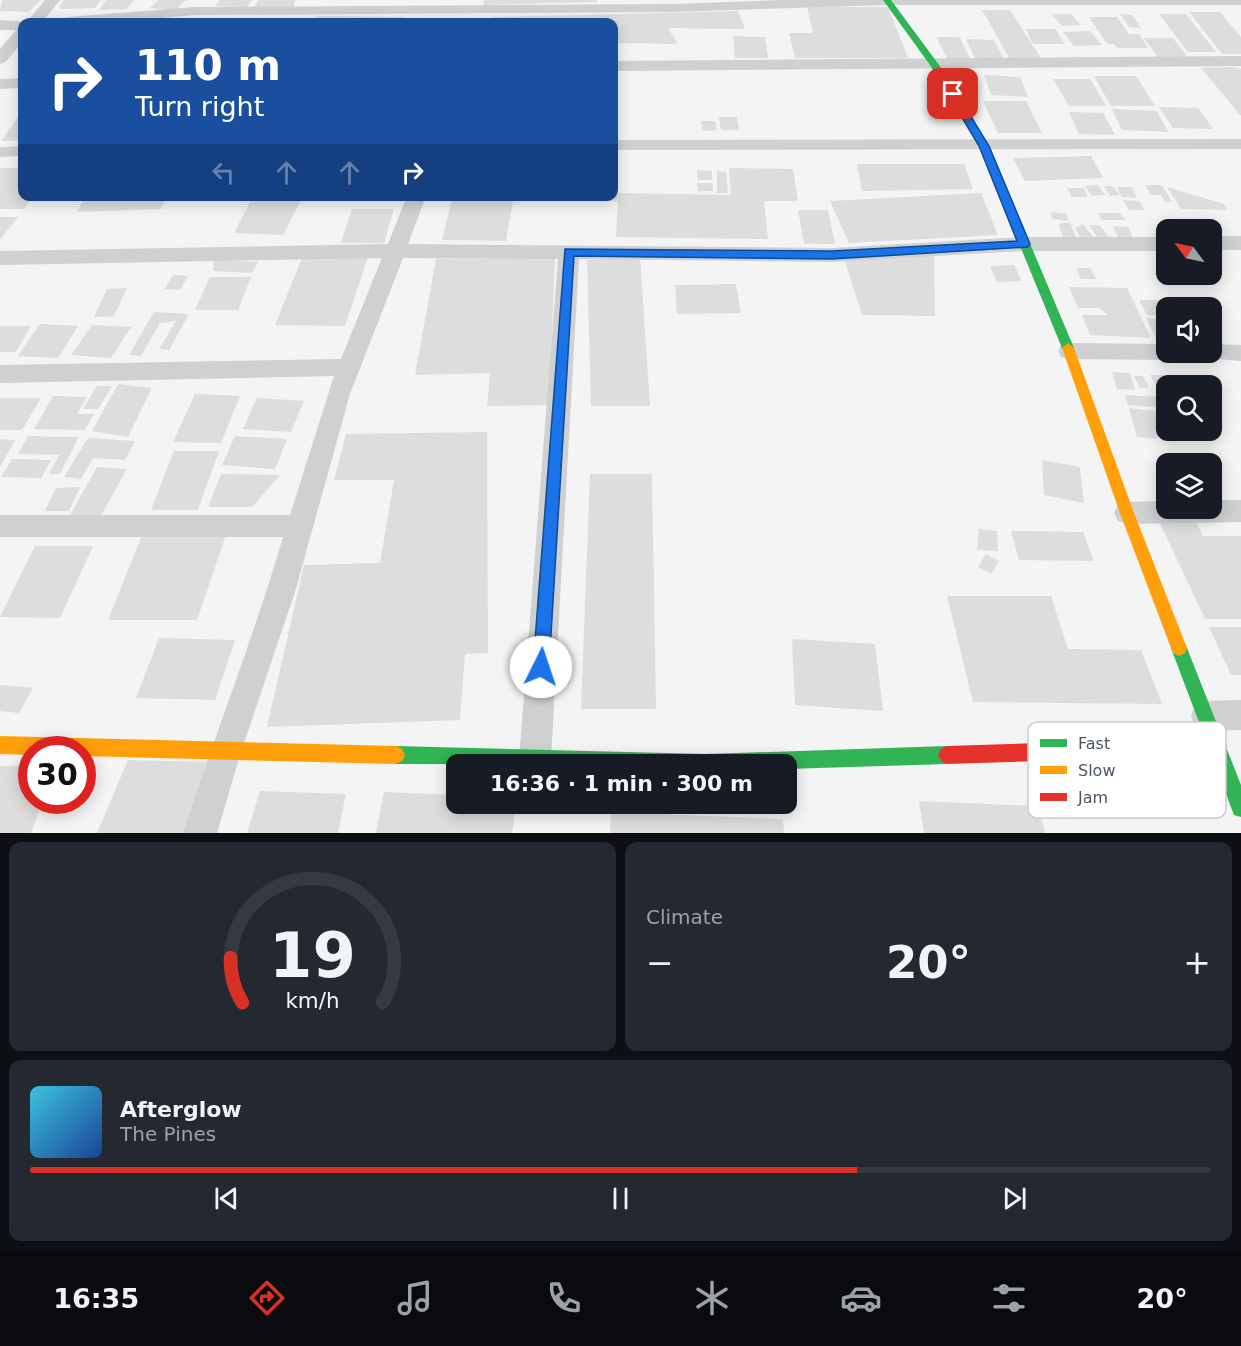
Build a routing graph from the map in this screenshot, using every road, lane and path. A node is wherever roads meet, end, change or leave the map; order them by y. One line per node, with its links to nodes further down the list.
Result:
1 (53, 0): 5 (street)
2 (888, 0): 3 (street); 4 (street); 12 (street)
3 (1241, 1)
4 (470, 11): 6 (street)
5 (37, 18)
6 (114, 18)
7 (0, 25): 8 (street)
8 (18, 26)
9 (18, 38): 10 (street)
10 (0, 59)
11 (1241, 62): 12 (street)
12 (934, 65): 13 (street); 18 (street)
13 (618, 66)
14 (18, 83): 15 (street)
15 (0, 84)
16 (1241, 144): 18 (street)
17 (618, 145): 18 (street)
18 (984, 146): 24 (street)
19 (18, 151): 20 (street)
20 (0, 152)
21 (415, 201): 26 (street)
22 (1222, 243): 23 (street)
23 (1241, 243)
24 (1024, 244): 25 (street); 27 (street); 29 (street)
25 (1156, 244)
26 (395, 250): 27 (street); 28 (street); 33 (street)
27 (569, 252): 45 (street)
28 (0, 258)
29 (1070, 351): 30 (street); 36 (street)
30 (1156, 352)
31 (1222, 352): 32 (street)
32 (1241, 353)
33 (349, 367): 34 (street); 38 (street)
34 (0, 374)
35 (1241, 511): 36 (street)
36 (1127, 513): 40 (street)
37 (0, 526): 38 (street)
38 (300, 526): 43 (street)
39 (1241, 715): 40 (street)
40 (1206, 716): 41 (street)
41 (1208, 722)
42 (0, 745): 43 (street)
43 (225, 752): 46 (street); 50 (street)
44 (1028, 752): 47 (street)
45 (535, 754)
46 (446, 757)
47 (797, 760)
48 (1226, 768): 49 (street)
49 (1241, 808)
50 (200, 833)

